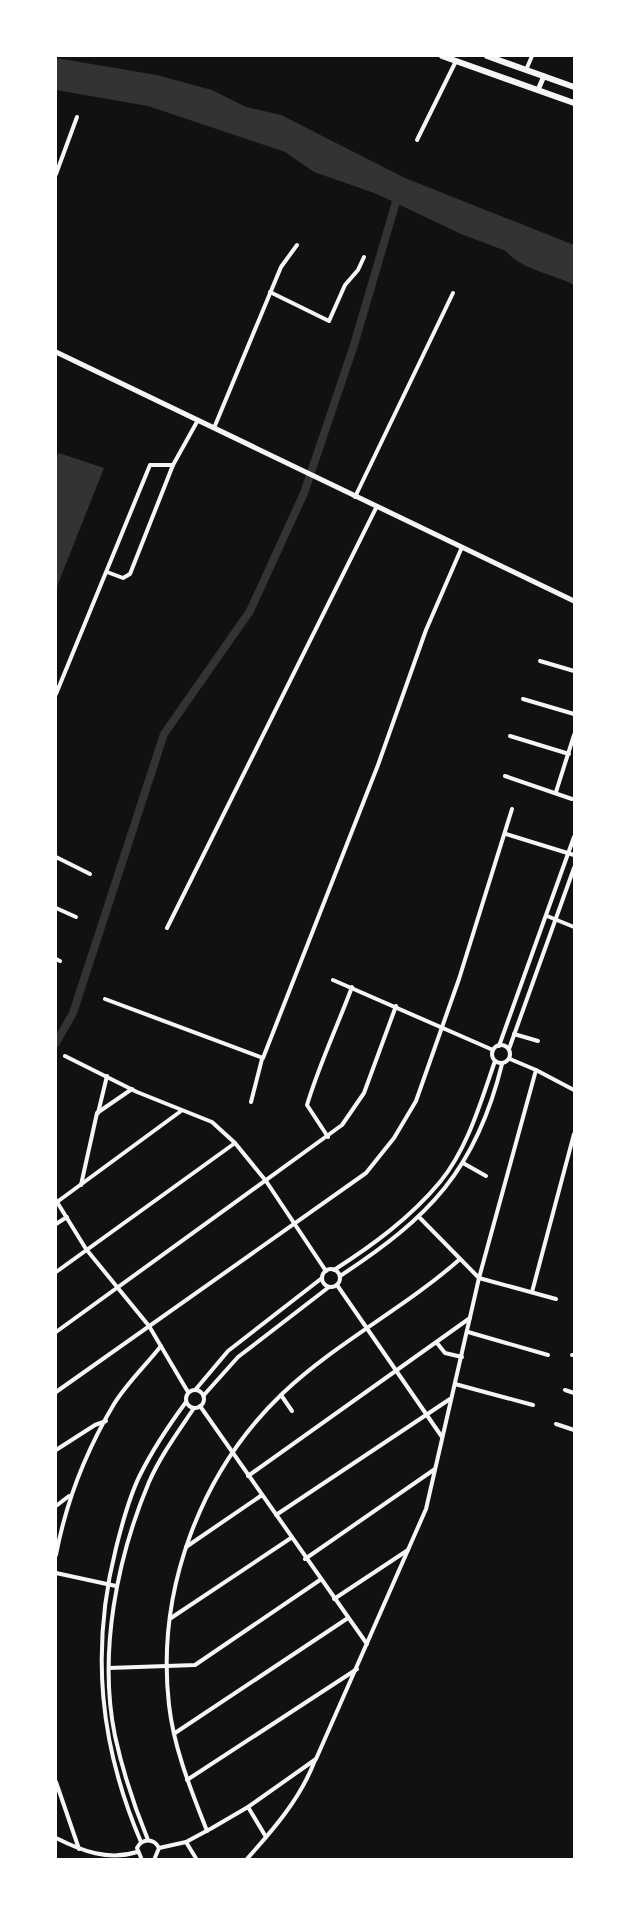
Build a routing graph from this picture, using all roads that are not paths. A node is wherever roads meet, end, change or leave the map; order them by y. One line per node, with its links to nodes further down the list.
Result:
1 (442, 56): 4 (main road)
2 (487, 56): 5 (main road)
3 (532, 56): 5 (street)
4 (456, 61): 8 (main road); 11 (street)
5 (526, 70): 6 (main road)
6 (544, 76): 7 (main road); 8 (main road)
7 (574, 87)
8 (538, 90): 9 (main road)
9 (574, 103)
10 (77, 117): 12 (street)
11 (417, 140)
12 (56, 174)
13 (297, 245): 15 (street)
14 (364, 257): 15 (street)
15 (270, 292): 19 (street)
16 (453, 293): 21 (street)
17 (56, 352): 18 (main road)
18 (198, 420): 19 (main road); 20 (street)
19 (214, 428): 21 (main road)
20 (172, 465): 24 (street); 24 (street)
21 (355, 497): 22 (main road)
22 (377, 506): 23 (main road); 49 (street)
23 (462, 547): 25 (main road); 61 (street)
24 (107, 572): 28 (street)
25 (574, 601)
26 (540, 661): 27 (street)
27 (574, 671)
28 (56, 694)
29 (524, 699): 30 (street)
30 (574, 714)
31 (574, 735): 33 (street)
32 (510, 736): 33 (street)
33 (568, 754): 35 (street)
34 (505, 776): 35 (street)
35 (556, 792): 36 (street)
36 (572, 799)
37 (512, 809): 38 (street)
38 (506, 834): 40 (street); 54 (street)
39 (574, 837): 40 (street)
40 (572, 854): 45 (street)
41 (56, 857): 43 (street)
42 (574, 868): 47 (street)
43 (90, 874)
44 (56, 909): 46 (street)
45 (547, 916): 47 (street); 57 (street)
46 (76, 917)
47 (556, 919): 48 (street); 55 (street)
48 (574, 927)
49 (167, 928)
50 (333, 980): 51 (street)
51 (351, 987): 53 (street); 73 (street)
52 (105, 999): 61 (street)
53 (396, 1006): 54 (street); 73 (street)
54 (442, 1027): 59 (street); 83 (street)
55 (514, 1034): 56 (street); 58 (street)
56 (538, 1041)
57 (499, 1046): 58 (street); 59 (street)
58 (509, 1049): 62 (street)
59 (494, 1050): 63 (street)
60 (65, 1056): 66 (street)
61 (262, 1059): 69 (street)
62 (510, 1059): 64 (street); 65 (street)
63 (495, 1061): 64 (street); 86 (street)
64 (502, 1064): 75 (street)
65 (536, 1070): 68 (street); 91 (street)
66 (107, 1076): 67 (street); 71 (street)
67 (132, 1089): 70 (street); 71 (street)
68 (574, 1090)
69 (251, 1102)
70 (182, 1111): 74 (street); 78 (street)
71 (97, 1113): 78 (street)
72 (574, 1134): 95 (street)
73 (328, 1137): 77 (street)
74 (235, 1143): 77 (street); 84 (street)
75 (463, 1163): 76 (street); 81 (street)
76 (486, 1176)
77 (266, 1181): 83 (street); 93 (street)
78 (81, 1185): 79 (street)
79 (56, 1201): 80 (street)
80 (67, 1217): 82 (street); 84 (street)
81 (420, 1218): 85 (street); 89 (street)
82 (56, 1224)
83 (294, 1224): 87 (street); 98 (street)
84 (86, 1249): 88 (street); 93 (street)
85 (460, 1259): 91 (street); 99 (street)
86 (334, 1270): 87 (street); 89 (street)
87 (326, 1271): 90 (street)
88 (56, 1272)
89 (340, 1276): 92 (street)
90 (322, 1278): 94 (street); 108 (street)
91 (480, 1278): 95 (street); 97 (street)
92 (338, 1285): 94 (street); 99 (street)
93 (116, 1286): 98 (street); 100 (street)
94 (329, 1287): 113 (street)
95 (532, 1292): 96 (street)
96 (556, 1299)
97 (470, 1318): 101 (street); 102 (street)
98 (149, 1326): 103 (street); 110 (street)
99 (367, 1329): 106 (street); 114 (street)
100 (56, 1332)
101 (468, 1332): 104 (street); 105 (street)
102 (437, 1343): 105 (street); 106 (street)
103 (161, 1346): 111 (street); 122 (street)
104 (548, 1354)
105 (462, 1357): 107 (street)
106 (395, 1373): 121 (street); 129 (street)
107 (455, 1384): 115 (street); 117 (street)
108 (196, 1389): 111 (street); 113 (street)
109 (565, 1390): 112 (street)
110 (56, 1392)
111 (188, 1392): 116 (street)
112 (574, 1393)
113 (204, 1395): 118 (street)
114 (281, 1395): 120 (street); 127 (street)
115 (451, 1398): 121 (street); 125 (street)
116 (186, 1402): 119 (street); 141 (street)
117 (532, 1405)
118 (200, 1406): 119 (street); 127 (street)
119 (194, 1408): 142 (street)
120 (292, 1411)
121 (426, 1414): 125 (street); 133 (street)
122 (106, 1421): 126 (street); 131 (street)
123 (556, 1424): 124 (street)
124 (574, 1430)
125 (442, 1437): 128 (street)
126 (56, 1450)
127 (232, 1453): 129 (street); 135 (street)
128 (435, 1469): 136 (street); 138 (street)
129 (248, 1476): 130 (street)
130 (262, 1495): 133 (street); 135 (street)
131 (70, 1496): 132 (street); 137 (street)
132 (56, 1506)
133 (276, 1515): 134 (street)
134 (291, 1538): 138 (street); 144 (street)
135 (185, 1548): 144 (street)
136 (410, 1549): 143 (street); 146 (street)
137 (56, 1555)
138 (305, 1559): 140 (street)
139 (56, 1573): 141 (street)
140 (320, 1580): 143 (street); 148 (street)
141 (107, 1584): 142 (street); 159 (street)
142 (116, 1586): 147 (street)
143 (334, 1599): 145 (street)
144 (171, 1618): 148 (street)
145 (348, 1618): 146 (street); 150 (street)
146 (367, 1644): 149 (street)
147 (109, 1668): 148 (street); 158 (street)
148 (168, 1668): 150 (street)
149 (357, 1669): 151 (street); 152 (street)
150 (175, 1733): 152 (street)
151 (316, 1759): 154 (street); 156 (street)
152 (187, 1780): 155 (street)
153 (56, 1782): 162 (street)
154 (248, 1807): 155 (street); 156 (street)
155 (207, 1831): 160 (street)
156 (266, 1837): 167 (street)
157 (56, 1838): 162 (street)
158 (148, 1840): 159 (street); 161 (street)
159 (141, 1842): 163 (street)
160 (186, 1842): 161 (street); 166 (street)
161 (159, 1848): 165 (street)
162 (79, 1849): 163 (street)
163 (137, 1852): 164 (street)
164 (142, 1860)
165 (154, 1860)
166 (197, 1860)
167 (246, 1860)

